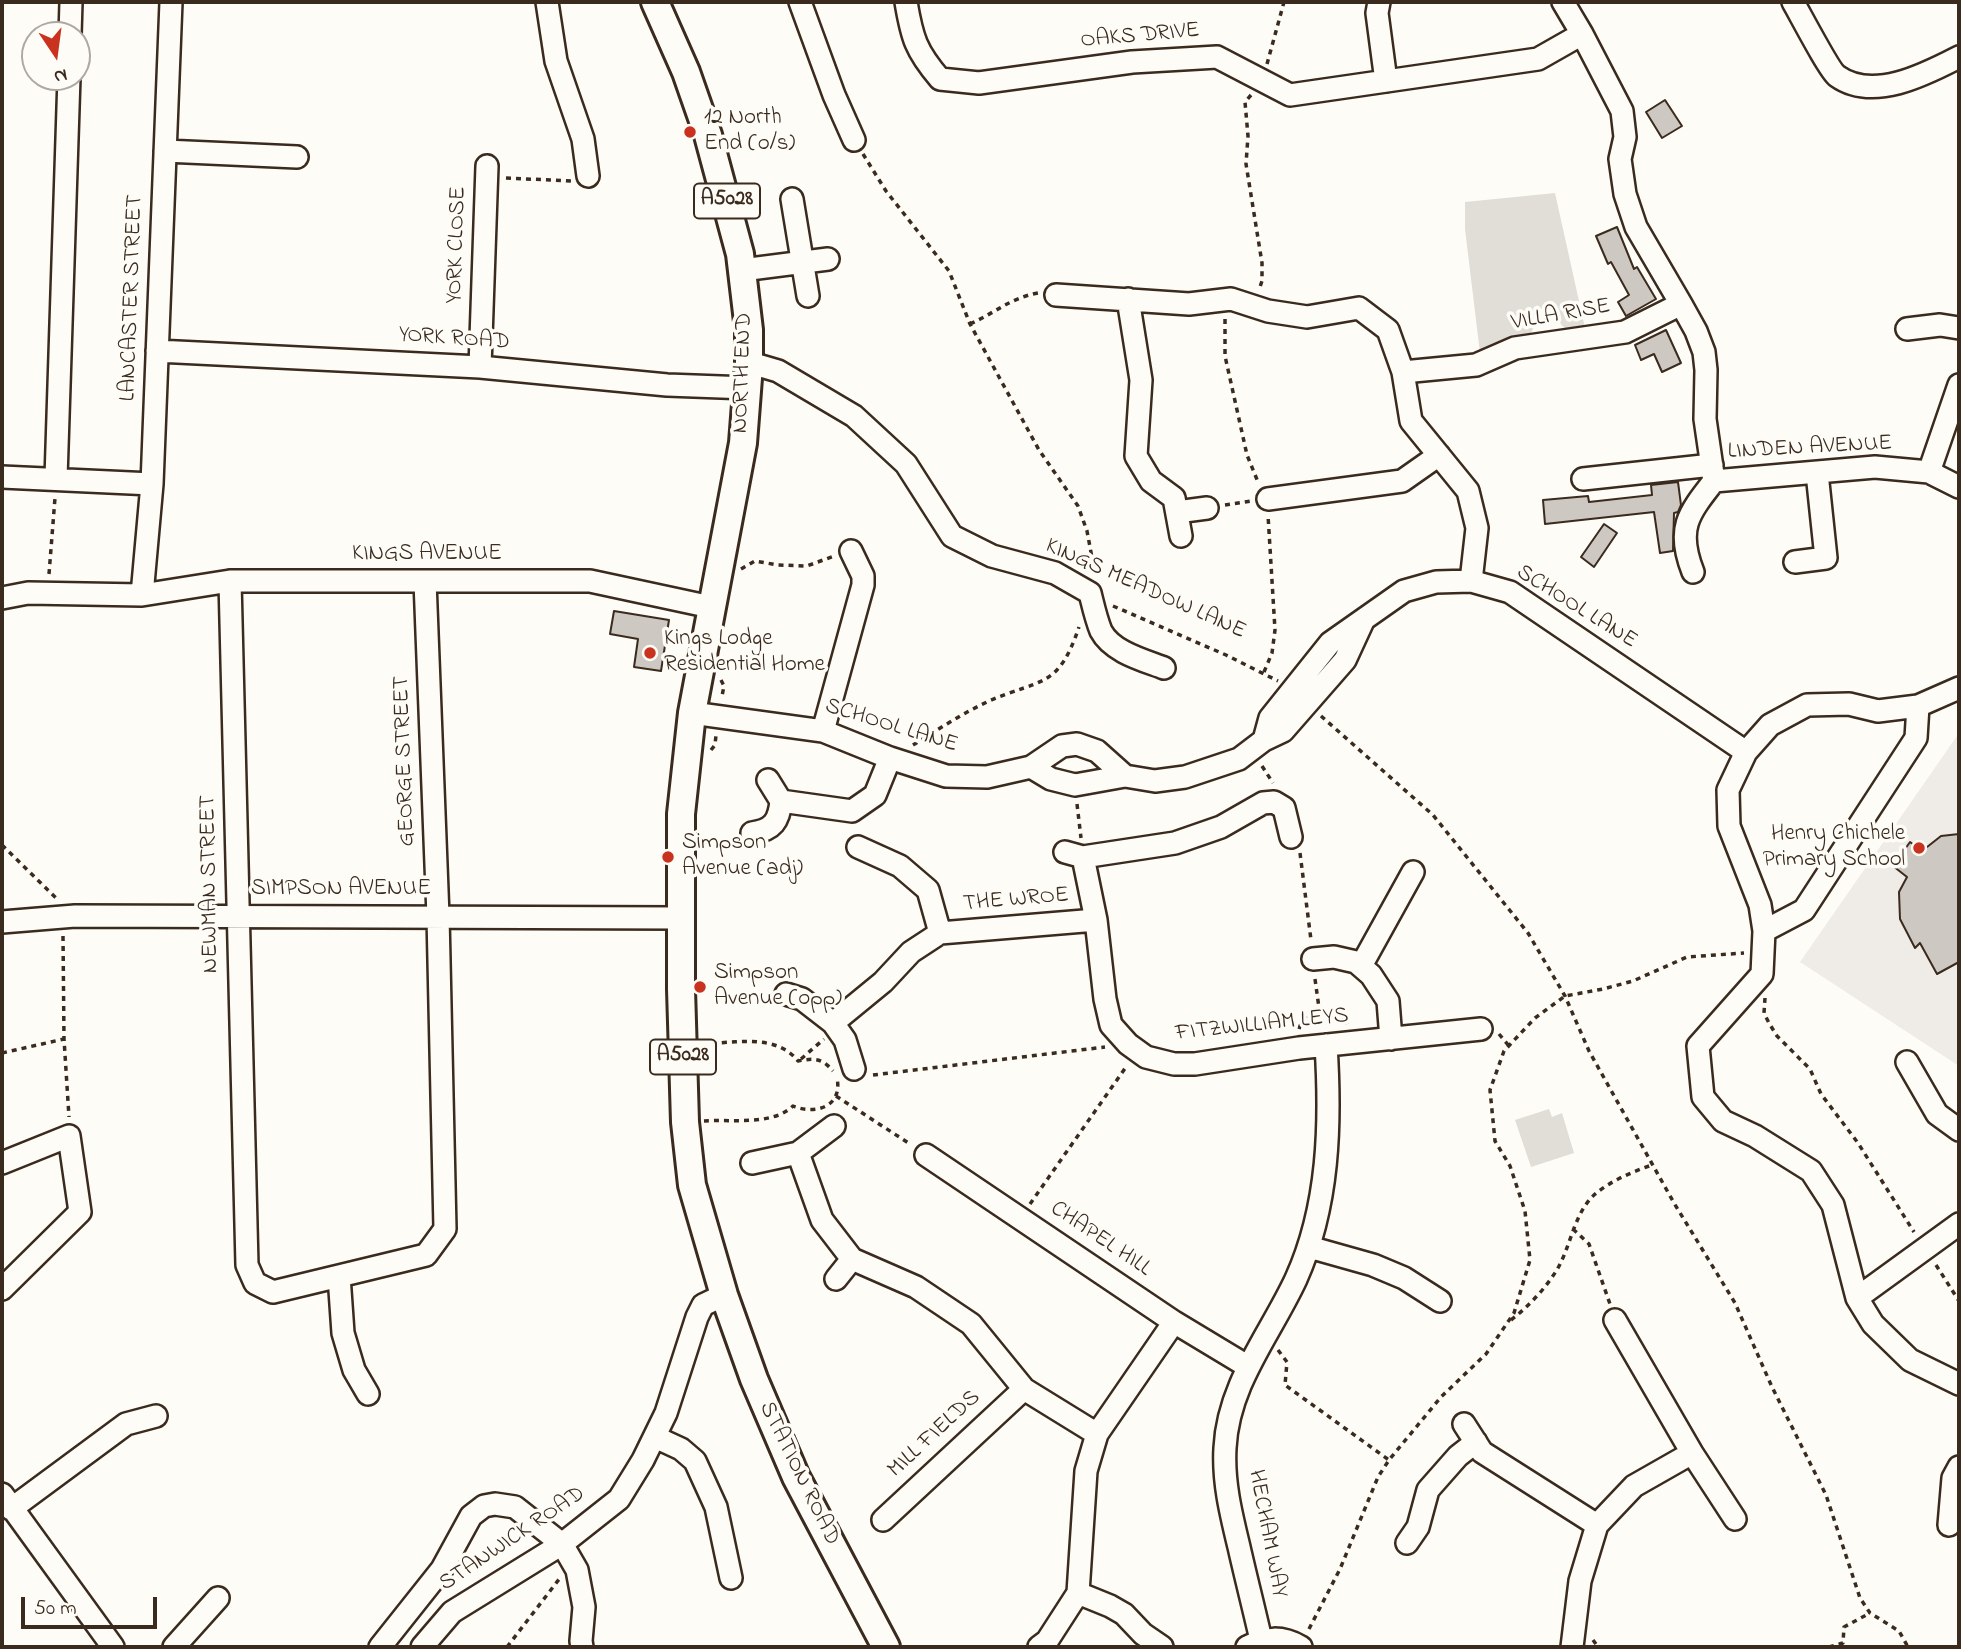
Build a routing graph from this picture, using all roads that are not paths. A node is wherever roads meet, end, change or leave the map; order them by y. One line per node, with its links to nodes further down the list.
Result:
1 (71, 2): 10 (street)
2 (171, 2): 16 (street, LANCASTER STREET)
3 (547, 2): 19 (street)
4 (800, 2): 15 (street)
5 (906, 2): 13 (street, OAKS DRIVE)
6 (1379, 2): 13 (street)
7 (1563, 2): 11 (street, LINDEN AVENUE)
8 (1793, 2): 12 (street)
9 (660, 12): 23 (main road, NORTH END / A5028)
10 (70, 21)
11 (1582, 34): 13 (street, OAKS DRIVE); 27 (street, LINDEN AVENUE)
12 (1959, 57)
13 (1385, 81)
14 (69, 91): 40 (street)
15 (854, 140)
16 (165, 151): 17 (street); 30 (street, LANCASTER STREET)
17 (297, 157)
18 (487, 171): 31 (street, YORK CLOSE)
19 (583, 179)
20 (792, 199): 22 (street)
21 (828, 258): 22 (street)
22 (803, 263): 23 (street); 25 (street)
23 (742, 270): 33 (main road, NORTH END / A5028)
24 (1056, 295): 26 (street)
25 (808, 296)
26 (1128, 299): 32 (street); 46 (street)
27 (1681, 304): 32 (street, VILLA RISE); 37 (street, LINDEN AVENUE)
28 (1959, 328): 29 (street)
29 (1907, 329)
30 (157, 351): 31 (street, YORK ROAD); 42 (street, LANCASTER STREET)
31 (480, 367): 33 (street, YORK ROAD)
32 (1403, 372): 35 (street)
33 (749, 377): 56 (main road, NORTH END / A5028); 57 (street, KINGS MEADOW LANE)
34 (1959, 385): 36 (street)
35 (1439, 455): 44 (street); 53 (street)
36 (1929, 472): 38 (street, LINDEN AVENUE); 43 (street, LINDEN AVENUE)
37 (1713, 473): 38 (street, LINDEN AVENUE); 41 (street); 50 (street)
38 (1817, 473): 49 (street)
39 (2, 477): 40 (street)
40 (56, 478): 42 (street)
41 (1583, 479)
42 (152, 484): 54 (street, LANCASTER STREET)
43 (1959, 487)
44 (1268, 499)
45 (1207, 508): 46 (street)
46 (1177, 512): 47 (street)
47 (1181, 536)
48 (851, 551): 61 (street)
49 (1795, 562)
50 (1693, 572)
51 (230, 581): 52 (street, KINGS AVENUE); 54 (street, KINGS AVENUE); 72 (street, NEWMAN STREET)
52 (425, 581): 56 (street, KINGS AVENUE); 73 (street, GEORGE STREET)
53 (1471, 581): 62 (street, SCHOOL LANE); 65 (street, SCHOOL LANE)
54 (142, 595): 55 (street, KINGS AVENUE)
55 (2, 598)
56 (711, 607): 60 (main road, A5028)
57 (1164, 668)
58 (1959, 688): 59 (street)
59 (1917, 706): 62 (street); 77 (street)
60 (692, 713): 61 (street, SCHOOL LANE); 74 (main road, A5028)
61 (823, 731): 63 (street, SCHOOL LANE)
62 (1746, 752): 77 (street)
63 (899, 761): 64 (street, SCHOOL LANE); 67 (street)
64 (1031, 767): 65 (street, SCHOOL LANE); 65 (street)
65 (1125, 776)
66 (768, 780): 67 (street)
67 (781, 801): 68 (street)
68 (752, 832)
69 (1291, 837): 75 (street)
70 (858, 847): 78 (street, THE WROE)
71 (1413, 872): 80 (street)
72 (238, 916): 73 (street, SIMPSON AVENUE); 76 (street, SIMPSON AVENUE); 97 (street, NEWMAN STREET)
73 (439, 916): 74 (street, SIMPSON AVENUE); 97 (street, GEORGE STREET)
74 (680, 918): 100 (main road, A5028)
75 (1097, 920): 78 (street, THE WROE); 85 (street, FITZWILLIAM LEYS)
76 (2, 922)
77 (1765, 931): 101 (street)
78 (940, 933): 82 (street, THE WROE)
79 (1313, 959): 80 (street)
80 (1360, 965): 84 (street)
81 (786, 994): 82 (street)
82 (835, 1026): 87 (street)
83 (1481, 1029): 84 (street, FITZWILLIAM LEYS)
84 (1391, 1039): 85 (street, FITZWILLIAM LEYS)
85 (1326, 1045): 95 (street, HECHAM WAY)
86 (1907, 1062): 89 (street)
87 (852, 1076)
88 (834, 1126): 90 (street)
89 (1959, 1130)
90 (798, 1153): 92 (street); 96 (street)
91 (926, 1155): 104 (street, CHAPEL HILL)
92 (752, 1163)
93 (2, 1164): 99 (street)
94 (1959, 1224): 101 (street)
95 (1309, 1247): 102 (street); 105 (street, HECHAM WAY)
96 (852, 1259): 98 (street); 107 (street)
97 (339, 1276): 108 (street)
98 (836, 1279)
99 (2, 1289)
100 (724, 1295): 112 (street, STANWICK ROAD); 132 (main road, STATION ROAD / A5028)
101 (1857, 1298): 106 (street)
102 (1440, 1301)
103 (1615, 1320): 114 (street)
104 (1174, 1322): 105 (street, CHAPEL HILL); 111 (street)
105 (1247, 1366): 126 (street, HECHAM WAY)
106 (1959, 1384)
107 (1024, 1389): 111 (street); 118 (street, MILL FIELDS)
108 (368, 1394)
109 (156, 1416): 116 (street)
110 (1464, 1424): 113 (street)
111 (1097, 1434): 124 (street)
112 (655, 1437): 122 (street, STANWICK ROAD); 123 (street)
113 (1476, 1443): 119 (street); 121 (street)
114 (1692, 1453): 117 (street); 119 (street)
115 (1959, 1467): 120 (street)
116 (6, 1502): 127 (street)
117 (1735, 1519)
118 (883, 1520)
119 (1597, 1525): 136 (street)
120 (1949, 1525)
121 (1407, 1543)
122 (562, 1544): 129 (street); 130 (street, STANWICK ROAD); 131 (street)
123 (731, 1578)
124 (1078, 1593): 133 (street); 134 (street)
125 (218, 1598): 128 (street)
126 (1254, 1644): 135 (street)
127 (113, 1647)
128 (174, 1647)
129 (380, 1647)
130 (422, 1647)
131 (582, 1647)
132 (886, 1647)
133 (1039, 1647)
134 (1163, 1647)
135 (1301, 1647)
136 (1572, 1647)

